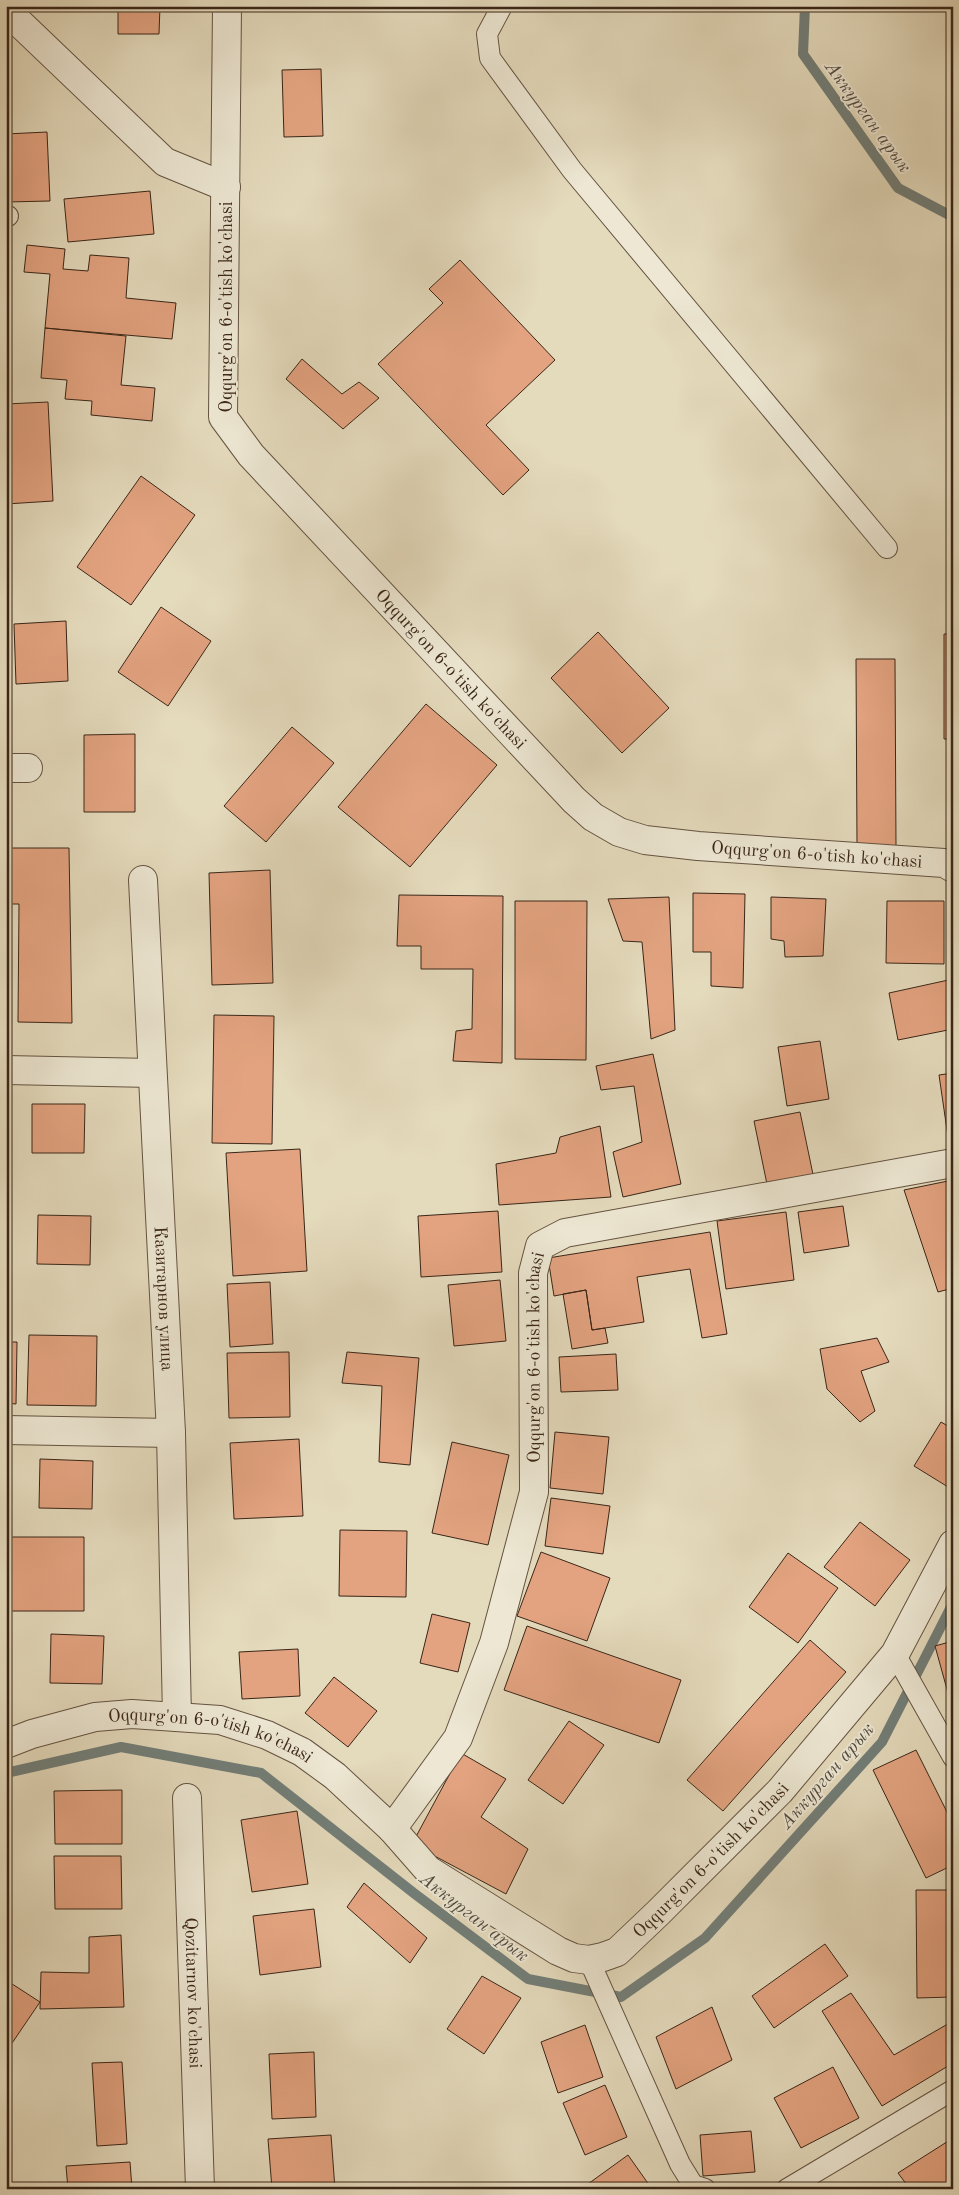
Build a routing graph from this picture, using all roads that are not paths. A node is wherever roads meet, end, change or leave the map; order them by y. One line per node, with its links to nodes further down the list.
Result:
1 (227, 6): 4 (street, Oqqurg'on 6-o'tish ko'chasi)
2 (502, 6): 5 (lane)
3 (6, 10): 4 (street, Oqqurg'on 6-o'tish ko'chasi)
4 (226, 187): 6 (street, Oqqurg'on 6-o'tish ko'chasi)
5 (887, 548)
6 (953, 868)
7 (143, 880): 9 (street, Казитарнов улица)
8 (6, 1070): 9 (street)
9 (152, 1073): 12 (street, Казитарнов улица)
10 (953, 1163): 19 (street, Oqqurg'on 6-o'tish ko'chasi)
11 (6, 1430): 12 (street)
12 (171, 1433): 15 (street, Казитарнов улица)
13 (953, 1544): 14 (street, Oqqurg'on 6-o'tish ko'chasi)
14 (895, 1654): 17 (lane); 20 (street, Oqqurg'on 6-o'tish ko'chasi)
15 (177, 1717): 16 (street, Oqqurg'on 6-o'tish ko'chasi); 19 (street, Oqqurg'on 6-o'tish ko'chasi)
16 (6, 1744)
17 (953, 1757)
18 (187, 1798): 22 (street, Qozitarnov ko'chasi)
19 (392, 1829): 20 (street, Oqqurg'on 6-o'tish ko'chasi)
20 (589, 1960): 23 (lane)
21 (953, 2090): 24 (lane)
22 (200, 2189)
23 (705, 2189)
24 (787, 2189)

